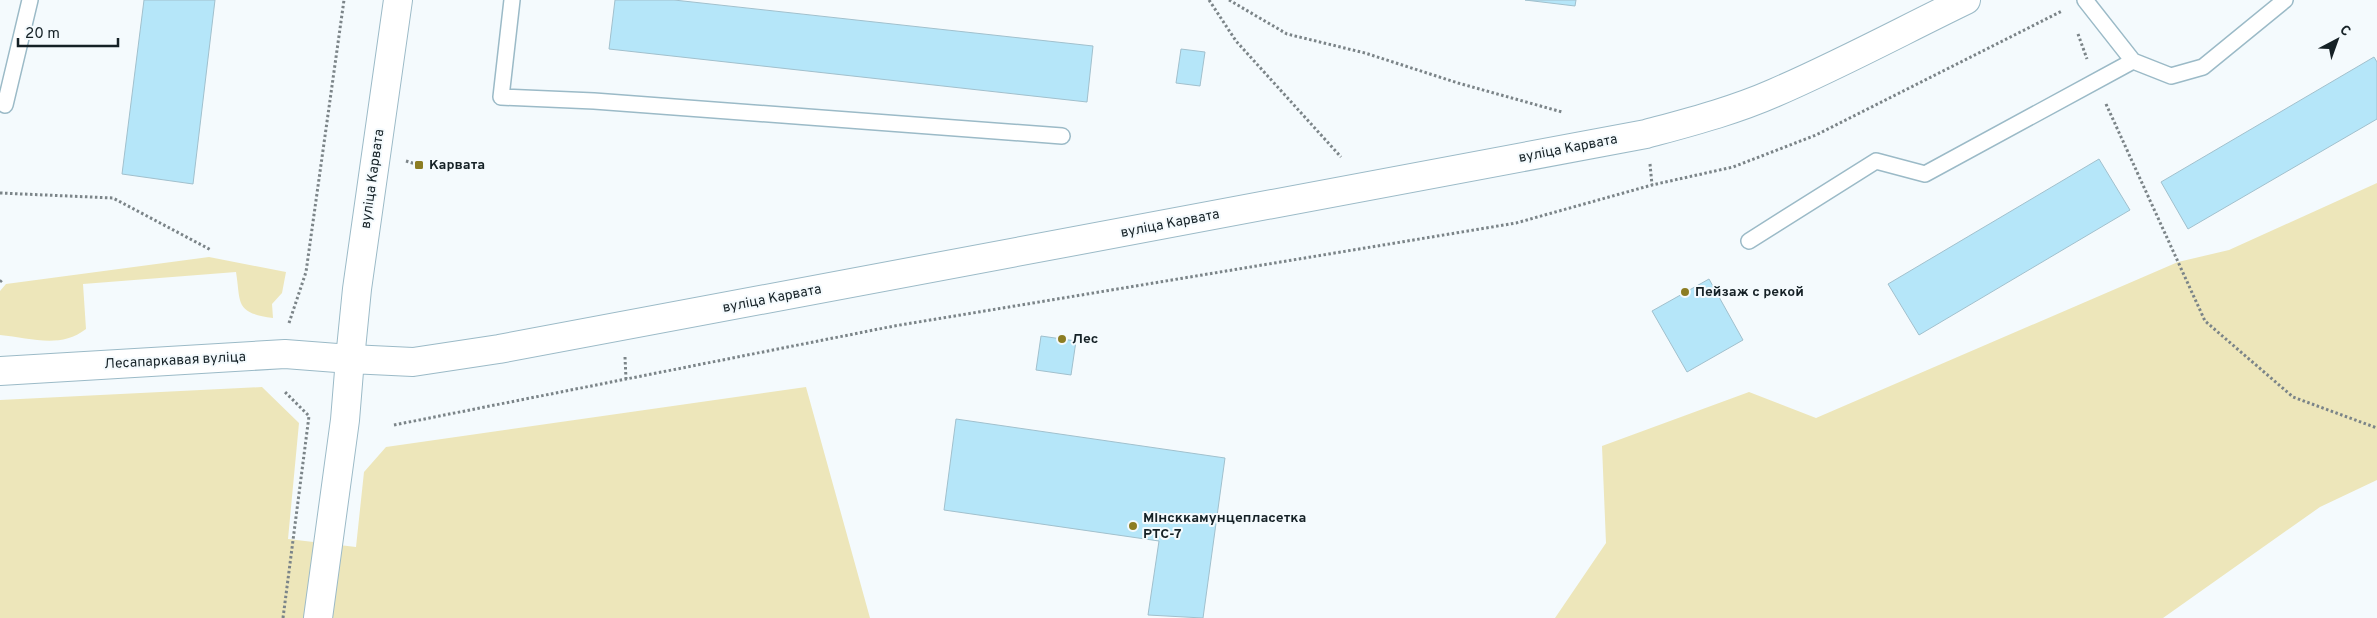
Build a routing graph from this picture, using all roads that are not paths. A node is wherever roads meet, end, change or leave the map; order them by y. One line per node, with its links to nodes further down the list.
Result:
1 (30, 0): 8 (lane)
2 (398, 0): 11 (street, вуліца Карвата)
3 (512, 0): 9 (lane)
4 (1966, 0): 11 (street, вуліца Карвата)
5 (2085, 0): 7 (lane)
6 (2284, 0): 7 (lane)
7 (2133, 61): 10 (lane)
8 (5, 105)
9 (1062, 136)
10 (1749, 241)
11 (350, 359): 12 (street, Лесапаркавая вуліца); 13 (street, вуліца Карвата)
12 (0, 371)
13 (318, 618)

